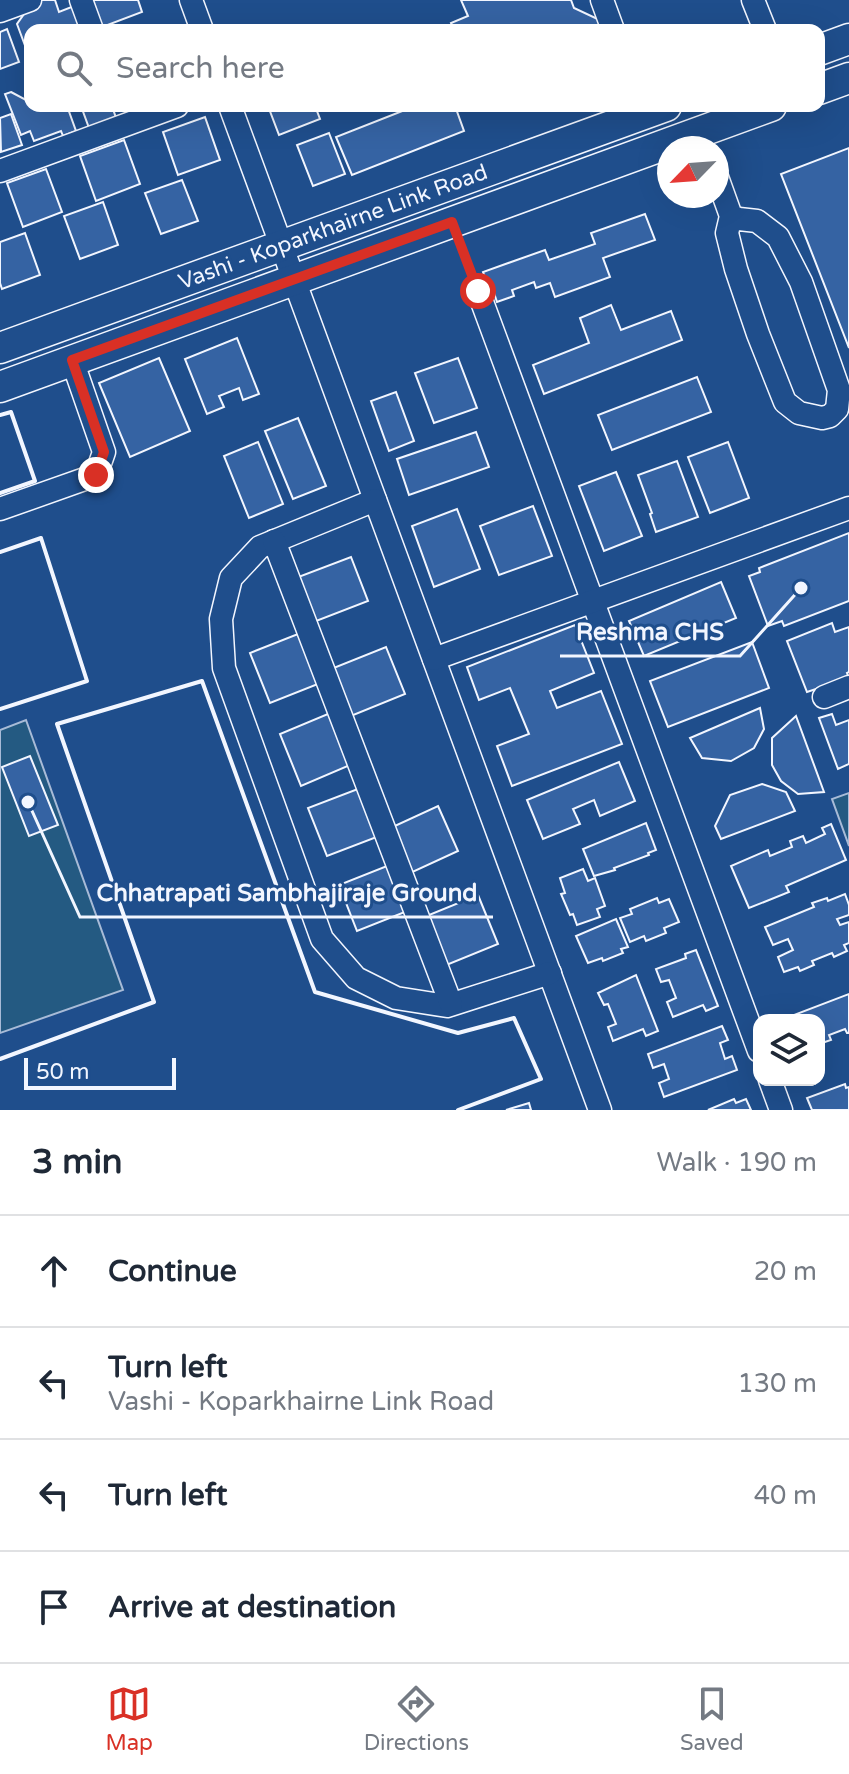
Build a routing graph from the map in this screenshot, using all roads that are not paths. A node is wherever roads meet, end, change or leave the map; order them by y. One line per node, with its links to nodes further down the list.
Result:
1 (30, 0): 6 (street)
2 (81, 0): 7 (street)
3 (191, 0): 8 (street)
4 (602, 0): 9 (street)
5 (758, 1): 10 (street)
6 (0, 11)
7 (90, 24)
8 (200, 24)
9 (611, 24)
10 (764, 24)
11 (849, 39): 12 (main road)
12 (825, 48)
13 (849, 78): 14 (main road)
14 (825, 87)
15 (232, 112): 24 (street)
16 (643, 112): 24 (main road, Vashi - Koparkhairne Link Road)
17 (759, 112): 19 (main road, Vashi - Koparkhairne Link Road)
18 (122, 115): 21 (street)
19 (712, 136)
20 (657, 155): 25 (main road, Vashi - Koparkhairne Link Road)
21 (0, 171)
22 (728, 208): 23 (street)
23 (731, 216): 23 (street)
24 (282, 246): 25 (street); 27 (main road, Vashi - Koparkhairne Link Road)
25 (294, 280): 28 (main road, Vashi - Koparkhairne Link Road); 30 (street)
26 (478, 291): 34 (street)
27 (0, 348)
28 (72, 360): 29 (main road, Vashi - Koparkhairne Link Road); 32 (street)
29 (0, 387)
30 (375, 500): 33 (street); 35 (street)
31 (849, 508): 34 (street)
32 (0, 509)
33 (274, 541): 39 (street); 39 (street)
34 (592, 601): 35 (street); 40 (street)
35 (434, 659): 38 (street)
36 (849, 687): 37 (street)
37 (824, 697)
38 (550, 973): 39 (street); 42 (street)
39 (451, 1004)
40 (753, 1035)
41 (772, 1086): 43 (street)
42 (600, 1110)
43 (781, 1110)

